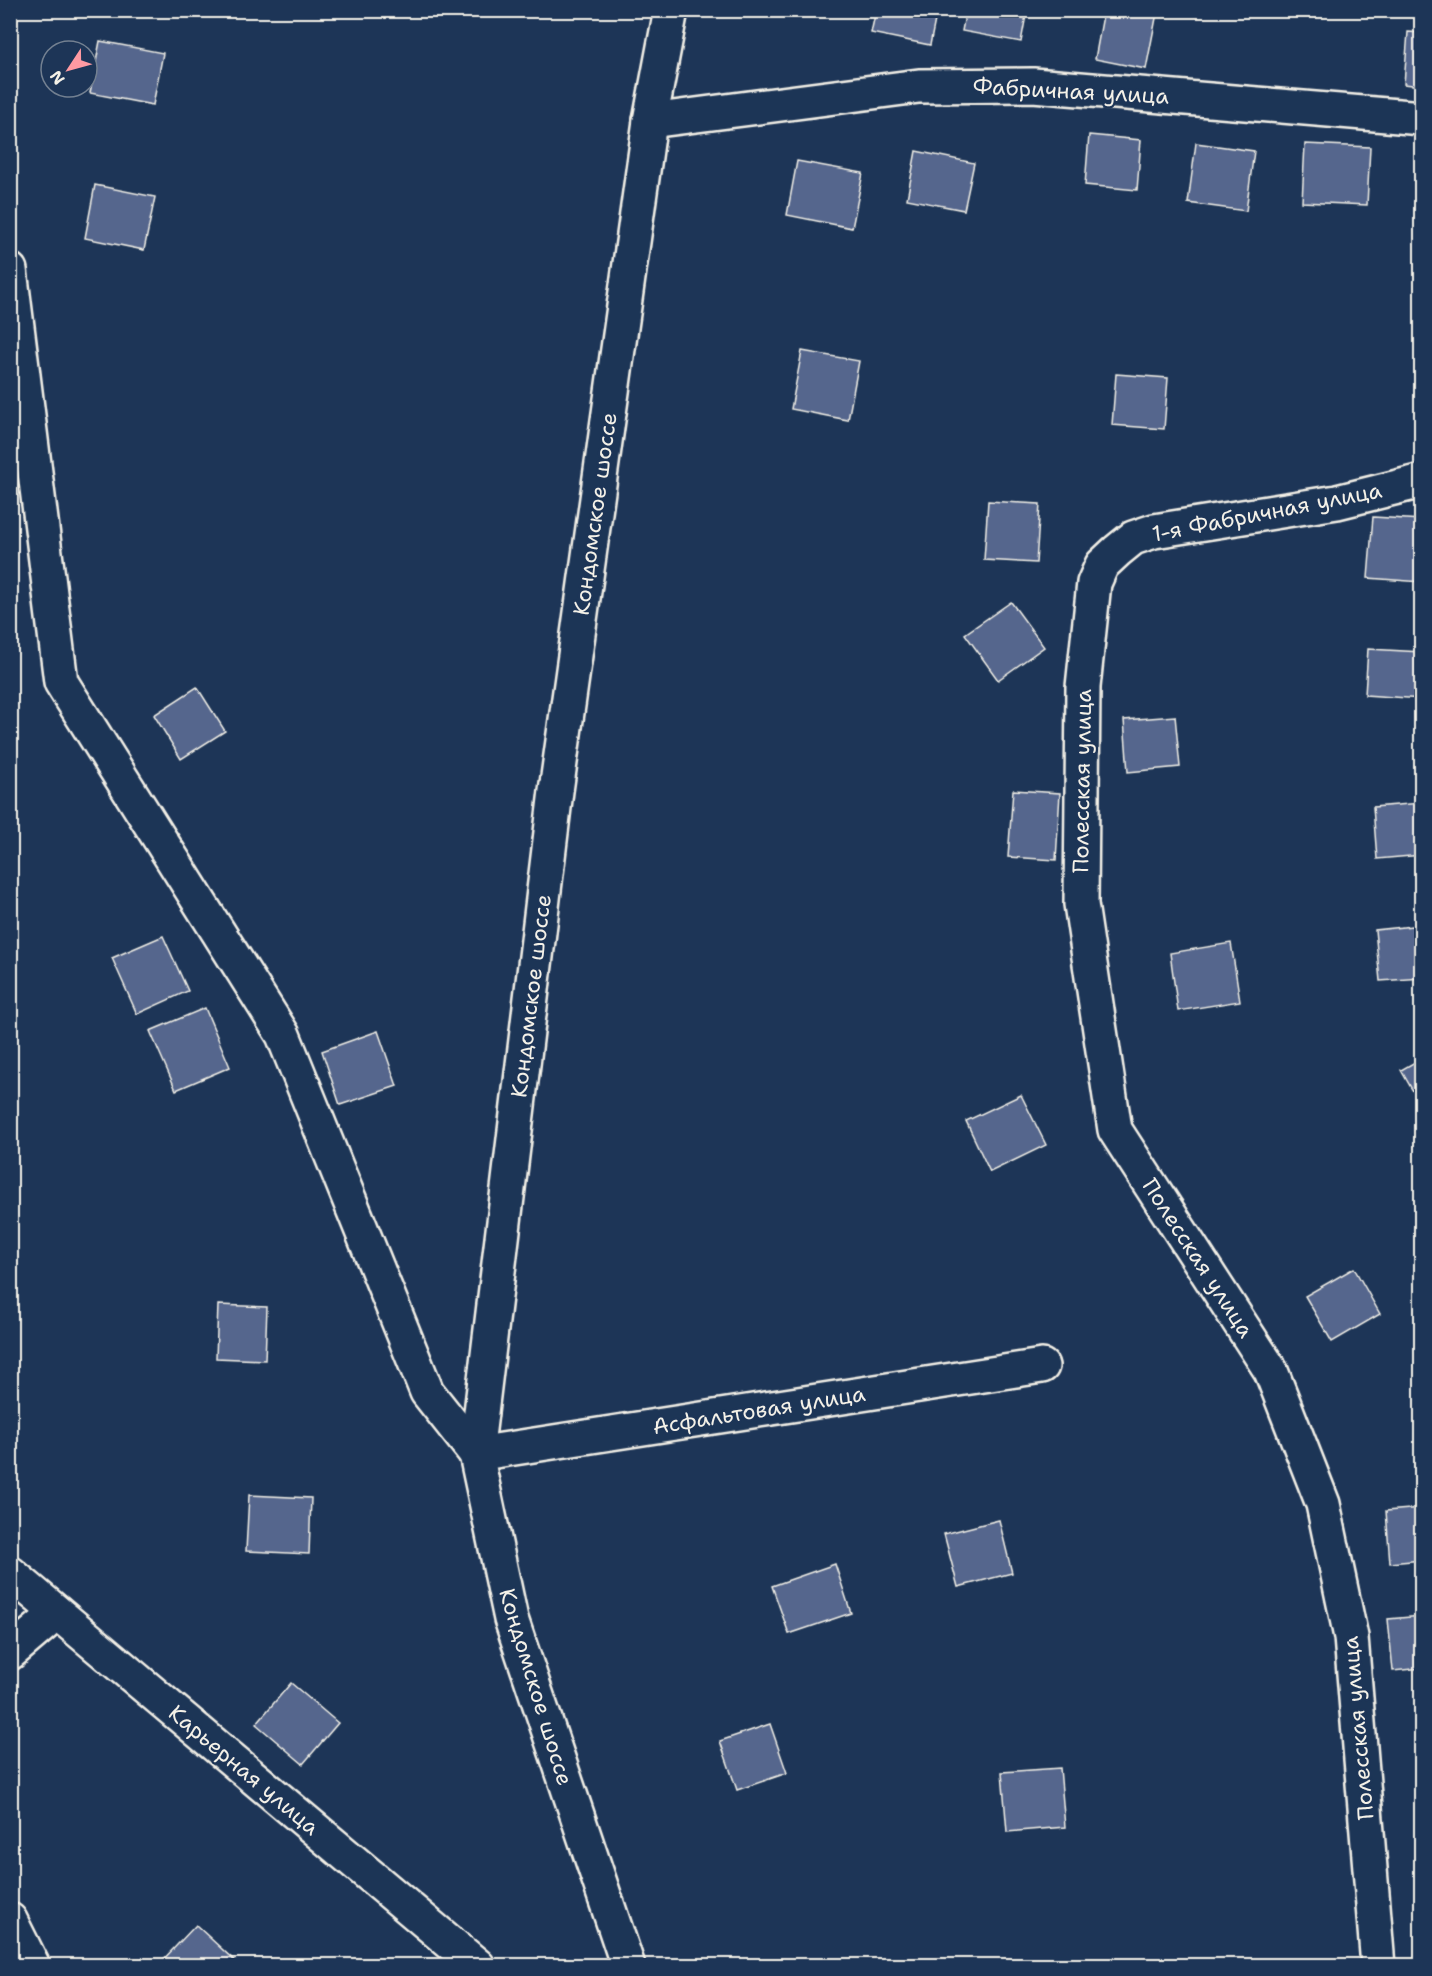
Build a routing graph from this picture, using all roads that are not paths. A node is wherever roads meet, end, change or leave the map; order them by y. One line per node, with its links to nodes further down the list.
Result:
1 (671, 10): 3 (street, Кондомское шоссе)
2 (1422, 118): 3 (street, Фабричная улица)
3 (650, 121): 8 (street, Кондомское шоссе)
4 (10, 270): 8 (street)
5 (1422, 481): 6 (street, 1-я Фабричная улица)
6 (1117, 551): 16 (street, Полесская улица)
7 (1042, 1366): 8 (street, Асфальтовая улица)
8 (476, 1454): 15 (street, Кондомское шоссе)
9 (10, 1574): 10 (street, Карьерная улица)
10 (57, 1613): 11 (street); 14 (street, Карьерная улица)
11 (10, 1653)
12 (10, 1920): 13 (street)
13 (33, 1965)
14 (478, 1965)
15 (628, 1965)
16 (1378, 1965)

